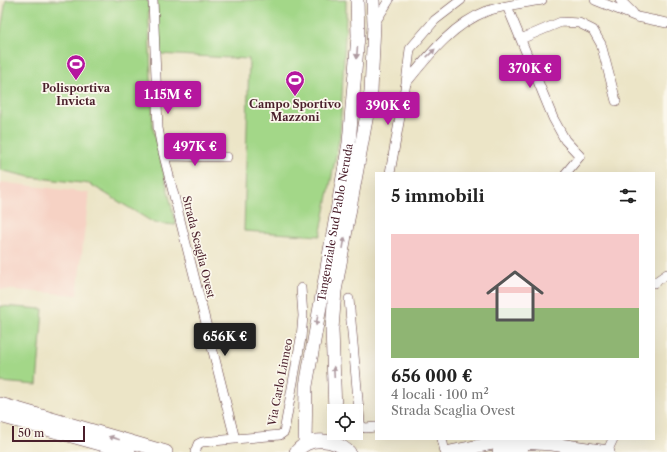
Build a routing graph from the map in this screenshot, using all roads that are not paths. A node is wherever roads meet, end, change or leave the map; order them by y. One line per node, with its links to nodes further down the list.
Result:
1 (153, 0): 18 (street, Strada Scaglia Ovest)
2 (350, 0): 14 (main road)
3 (357, 0): 14 (main road, Tangenziale Sud Pablo Neruda)
4 (373, 0): 13 (main road, Tangenziale Sud Pablo Neruda)
5 (389, 0): 13 (street)
6 (461, 0): 16 (street)
7 (542, 0): 10 (street)
8 (595, 0): 11 (street)
9 (620, 0): 11 (street)
10 (507, 6): 15 (street); 16 (street, one-way to 10)
11 (637, 17): 12 (street)
12 (667, 23)
13 (374, 24): 27 (main road, Tangenziale Sud Pablo Neruda, one-way to 13)
14 (358, 36): 36 (main road, Tangenziale Sud Pablo Neruda, one-way to 36)
15 (520, 39): 17 (street); 21 (street)
16 (406, 83): 20 (street)
17 (616, 101)
18 (164, 156): 19 (street); 30 (street, Strada Scaglia Ovest)
19 (227, 157)
20 (390, 172)
21 (567, 172)
22 (667, 274): 23 (street)
23 (655, 282)
24 (301, 288): 30 (street, Via Carlo Linneo)
25 (349, 299): 29 (street)
26 (0, 404): 38 (main road, one-way to 26)
27 (336, 404)
28 (0, 416): 37 (main road)
29 (375, 427)
30 (235, 439): 39 (street)
31 (442, 440): 40 (street)
32 (613, 440): 42 (street)
33 (536, 441): 35 (main road); 42 (main road)
34 (342, 443): 36 (main road)
35 (502, 446): 41 (main road)
36 (300, 448)
37 (129, 452)
38 (166, 452)
39 (194, 452)
40 (445, 452)
41 (450, 452)
42 (607, 452)

